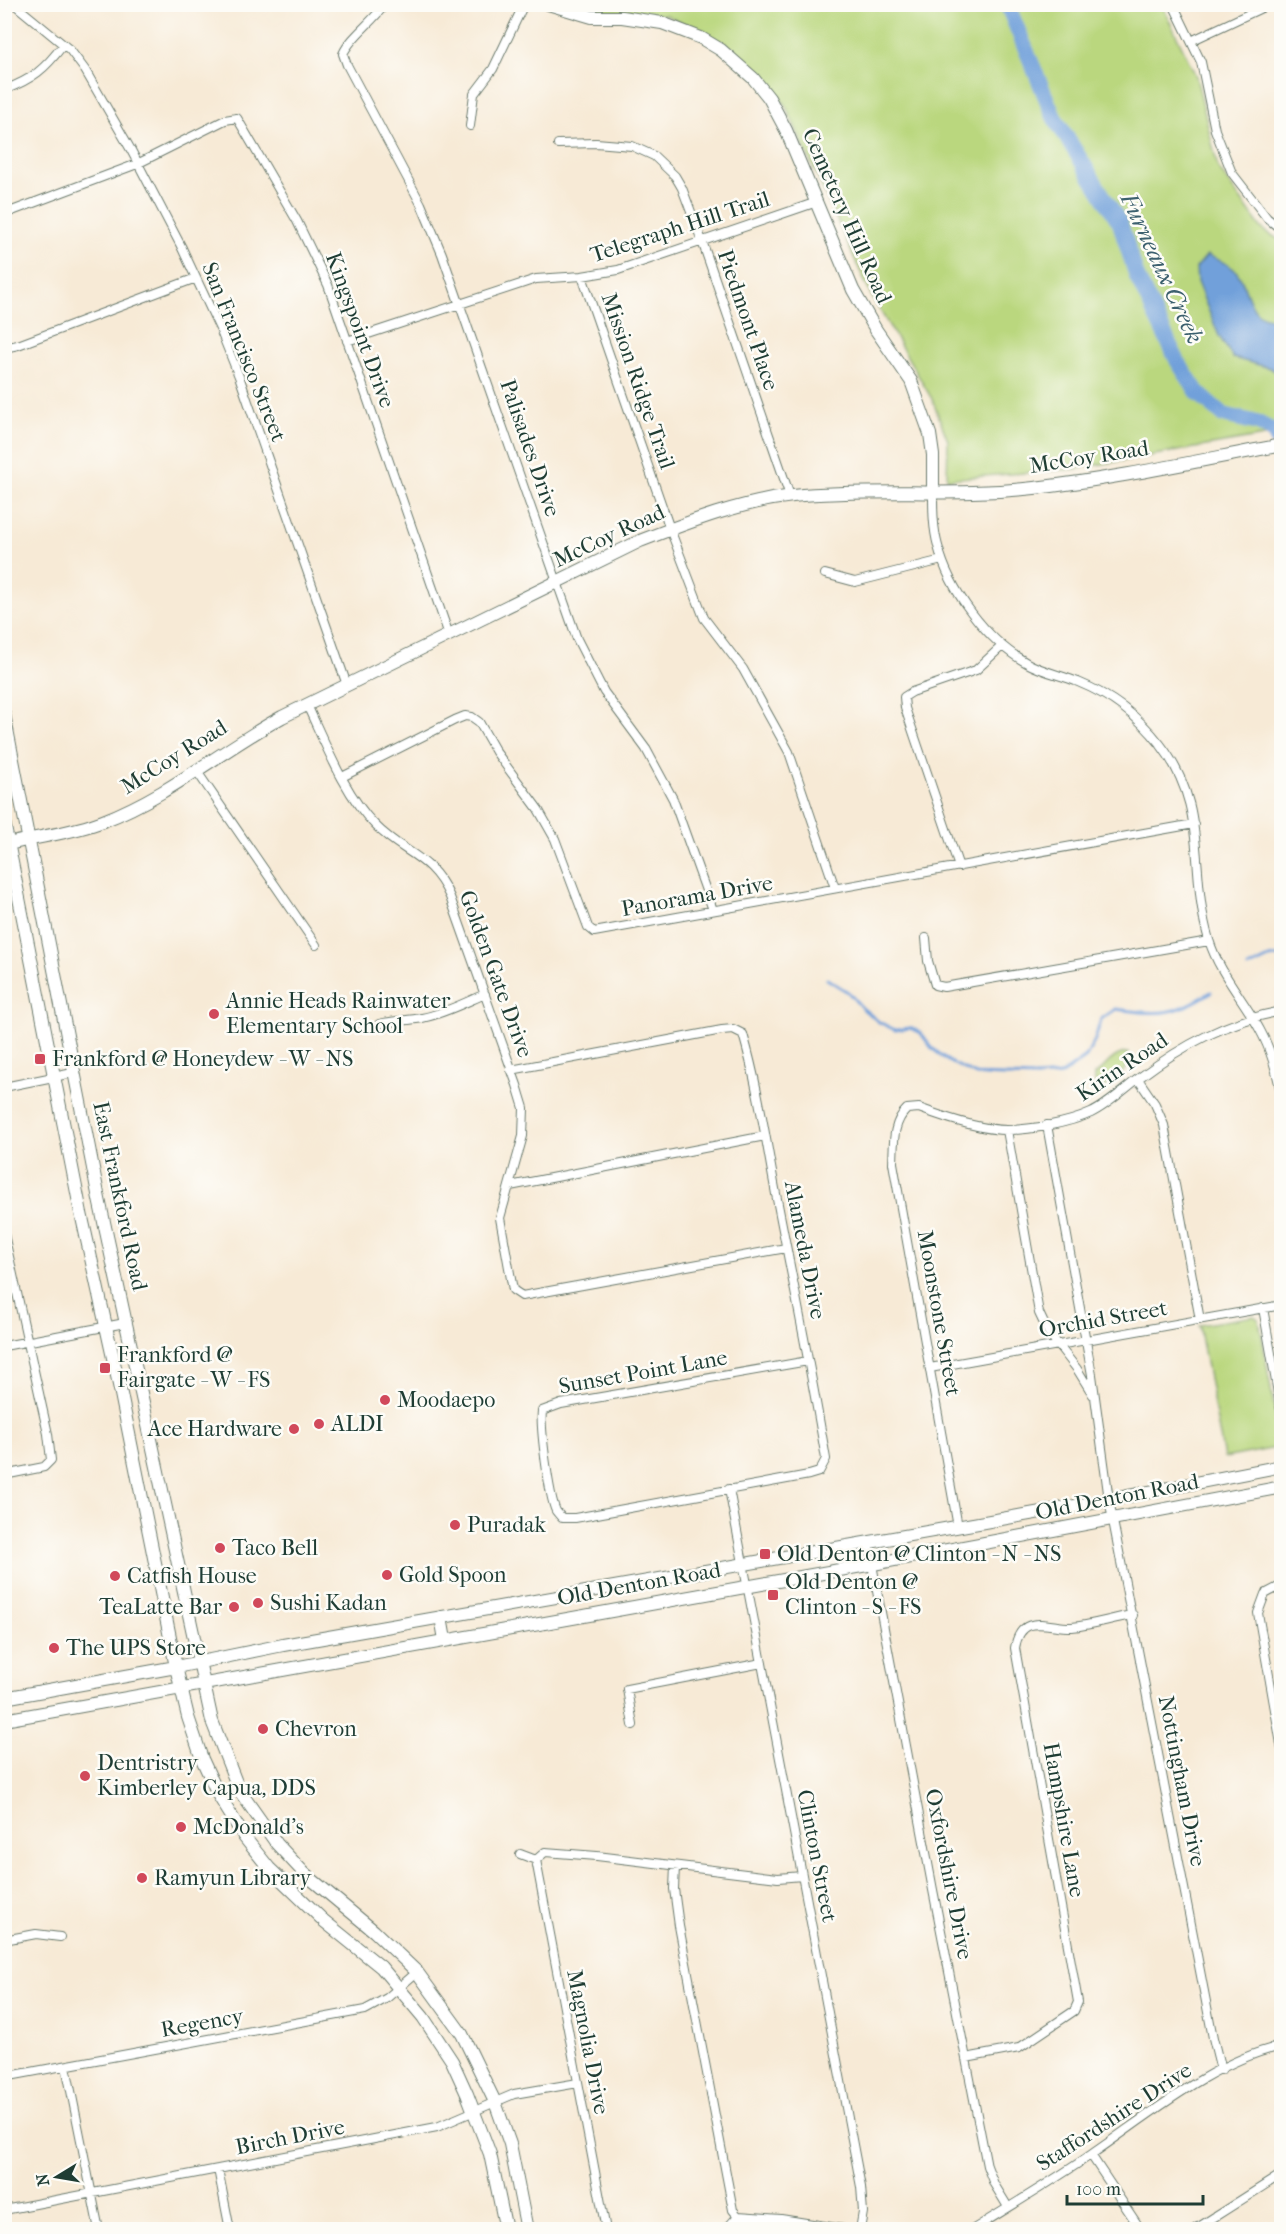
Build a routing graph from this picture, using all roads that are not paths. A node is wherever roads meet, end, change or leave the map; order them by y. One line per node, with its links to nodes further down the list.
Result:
1 (14, 4): 8 (street, San Francisco Street)
2 (385, 4): 19 (street, Palisades Drive)
3 (524, 4): 10 (street)
4 (548, 4): 13 (main road, Cemetery Hill Road)
5 (1173, 4): 7 (street)
6 (1270, 4): 7 (street)
7 (1191, 41): 15 (street)
8 (63, 45): 9 (street); 12 (street, San Francisco Street)
9 (4, 90)
10 (470, 126)
11 (558, 144): 16 (street, Piedmont Place)
12 (137, 164): 14 (street); 18 (street, San Francisco Street); 20 (street, Kingspoint Drive)
13 (817, 202): 16 (street, Telegraph Hill Trail); 23 (main road, Cemetery Hill Road)
14 (4, 214)
15 (1281, 230)
16 (702, 241): 17 (street, Telegraph Hill Trail); 24 (street, Piedmont Place)
17 (582, 276): 19 (street, Telegraph Hill Trail); 25 (street, Mission Ridge Trail)
18 (196, 278): 21 (street); 31 (street, San Francisco Street)
19 (460, 305): 20 (street, Telegraph Hill Trail); 28 (street, Palisades Drive)
20 (347, 341): 29 (street, Kingspoint Drive)
21 (4, 348)
22 (1281, 445): 23 (main road, McCoy Road)
23 (933, 492): 24 (main road, McCoy Road); 26 (street, Cemetery Hill Road)
24 (790, 496): 25 (main road, McCoy Road)
25 (670, 529): 28 (main road, McCoy Road); 41 (street, Mission Ridge Trail)
26 (942, 560): 27 (street); 30 (street, Cemetery Hill Road)
27 (825, 574)
28 (558, 583): 29 (main road, McCoy Road); 42 (street, Palisades Drive)
29 (449, 635): 31 (main road, McCoy Road)
30 (1002, 646): 37 (street, Cemetery Hill Road); 40 (street)
31 (347, 685): 32 (main road, McCoy Road)
32 (307, 705): 34 (main road, McCoy Road); 35 (street, Golden Gate Drive)
33 (4, 714): 38 (main road, East Frankford Road)
34 (196, 770): 38 (main road, McCoy Road); 45 (street)
35 (342, 777): 42 (street, Panorama Drive); 46 (street, Golden Gate Drive)
36 (4, 822): 39 (main road, East Frankford Road)
37 (1194, 824): 40 (street, Panorama Drive); 44 (street, Cemetery Hill Road)
38 (28, 839): 39 (main road, McCoy Road); 51 (main road, East Frankford Road)
39 (9, 844): 52 (main road, East Frankford Road)
40 (959, 867): 41 (street, Panorama Drive)
41 (835, 888): 42 (street, Panorama Drive)
42 (713, 910)
43 (926, 938): 44 (street)
44 (1209, 941): 48 (street, Cemetery Hill Road)
45 (316, 945)
46 (484, 994): 49 (street); 50 (street, Golden Gate Drive)
47 (1281, 1011): 48 (street, Kirin Road)
48 (1251, 1017): 53 (street, Kirin Road); 55 (street, Cemetery Hill Road)
49 (379, 1024)
50 (511, 1070): 59 (street, Alameda Drive); 60 (street, Golden Gate Drive)
51 (73, 1073): 52 (street); 66 (main road, East Frankford Road)
52 (53, 1077): 54 (street); 67 (main road, East Frankford Road)
53 (1138, 1078): 57 (street, Kirin Road); 65 (street)
54 (4, 1086)
55 (1281, 1100)
56 (907, 1109): 58 (street, Kirin Road); 73 (street, Moonstone Street)
57 (1047, 1125): 58 (street, Kirin Road); 68 (street, Nottingham Drive)
58 (1007, 1130): 70 (street)
59 (765, 1136): 60 (street); 62 (street, Alameda Drive)
60 (510, 1186): 62 (street, Golden Gate Drive)
61 (4, 1234): 69 (street)
62 (786, 1248): 72 (street, Alameda Drive)
63 (1281, 1305): 64 (street, Orchid Street)
64 (1263, 1308): 65 (street, Orchid Street); 75 (street)
65 (1200, 1320): 68 (street, Orchid Street)
66 (125, 1323): 67 (street); 82 (main road, East Frankford Road)
67 (106, 1328): 69 (street); 83 (main road, East Frankford Road)
68 (1085, 1340): 70 (street, Orchid Street); 74 (street, Nottingham Drive)
69 (28, 1341): 71 (street); 77 (street)
70 (1057, 1345): 73 (street, Orchid Street); 74 (street)
71 (4, 1346)
72 (808, 1361): 79 (street, Alameda Drive); 79 (street, Sunset Point Lane)
73 (930, 1368): 84 (street, Moonstone Street)
74 (1094, 1398): 80 (street, Nottingham Drive)
75 (1281, 1416)
76 (1281, 1466): 80 (main road, Old Denton Road)
77 (4, 1475)
78 (1281, 1487): 81 (main road, Old Denton Road)
79 (729, 1489): 86 (street, Clinton Street)
80 (1109, 1500): 81 (street, Nottingham Drive); 84 (main road, Old Denton Road)
81 (1113, 1520): 87 (main road, Old Denton Road); 90 (street, Nottingham Drive)
82 (167, 1523): 83 (main road); 93 (main road, East Frankford Road)
83 (148, 1526): 95 (main road, East Frankford Road)
84 (958, 1527): 85 (main road, Old Denton Road)
85 (868, 1543): 86 (main road, Old Denton Road); 87 (street, Oxfordshire Drive)
86 (743, 1564): 89 (street, Clinton Street); 91 (main road, Old Denton Road)
87 (873, 1564): 89 (main road, Old Denton Road); 111 (street, Oxfordshire Drive)
88 (1281, 1585): 101 (street)
89 (747, 1586): 92 (main road, Old Denton Road); 94 (street, Clinton Street)
90 (1133, 1614): 111 (street, Hampshire Lane); 113 (street, Nottingham Drive)
91 (441, 1617): 92 (main road); 93 (main road, Old Denton Road)
92 (445, 1640): 96 (main road, Old Denton Road)
93 (198, 1661): 95 (main road, Old Denton Road); 96 (main road, East Frankford Road)
94 (762, 1663): 100 (street); 105 (street, Clinton Street)
95 (176, 1667): 97 (main road, East Frankford Road); 98 (main road, Old Denton Road)
96 (203, 1684): 97 (main road, Old Denton Road); 108 (main road, East Frankford Road)
97 (182, 1688): 99 (main road, Old Denton Road); 109 (main road, East Frankford Road)
98 (4, 1698)
99 (4, 1720)
100 (633, 1725)
101 (1281, 1750)
102 (520, 1854): 103 (street)
103 (536, 1860): 104 (street); 115 (street, Magnolia Drive)
104 (675, 1866): 105 (street); 124 (street)
105 (802, 1876): 132 (street, Clinton Street)
106 (60, 1937): 107 (street)
107 (4, 1940)
108 (417, 1972): 109 (street, Regency); 116 (main road, East Frankford Road)
109 (399, 1987): 112 (street, Regency); 117 (main road, East Frankford Road)
110 (1281, 2046): 113 (street, Staffordshire Drive)
111 (966, 2058): 122 (street, Oxfordshire Drive)
112 (66, 2066): 114 (street, Regency); 121 (street)
113 (1221, 2070): 118 (street, Staffordshire Drive)
114 (4, 2077)
115 (578, 2083): 116 (street, Birch Drive); 130 (street, Magnolia Drive)
116 (495, 2102): 117 (street, Birch Drive); 129 (main road, East Frankford Road)
117 (474, 2111): 119 (street, Birch Drive); 128 (main road, East Frankford Road)
118 (1091, 2155): 122 (street, Staffordshire Drive); 134 (street)
119 (218, 2169): 121 (street, Birch Drive); 127 (street)
120 (1281, 2174): 135 (street)
121 (92, 2193): 123 (street, Birch Drive); 126 (street)
122 (1008, 2207): 133 (street, Staffordshire Drive)
123 (4, 2210)
124 (738, 2216): 125 (street); 131 (street)
125 (729, 2226)
126 (99, 2229)
127 (230, 2229)
128 (506, 2229)
129 (527, 2229)
130 (606, 2229)
131 (850, 2229)
132 (860, 2229)
133 (972, 2229)
134 (1141, 2229)
135 (1194, 2229)

